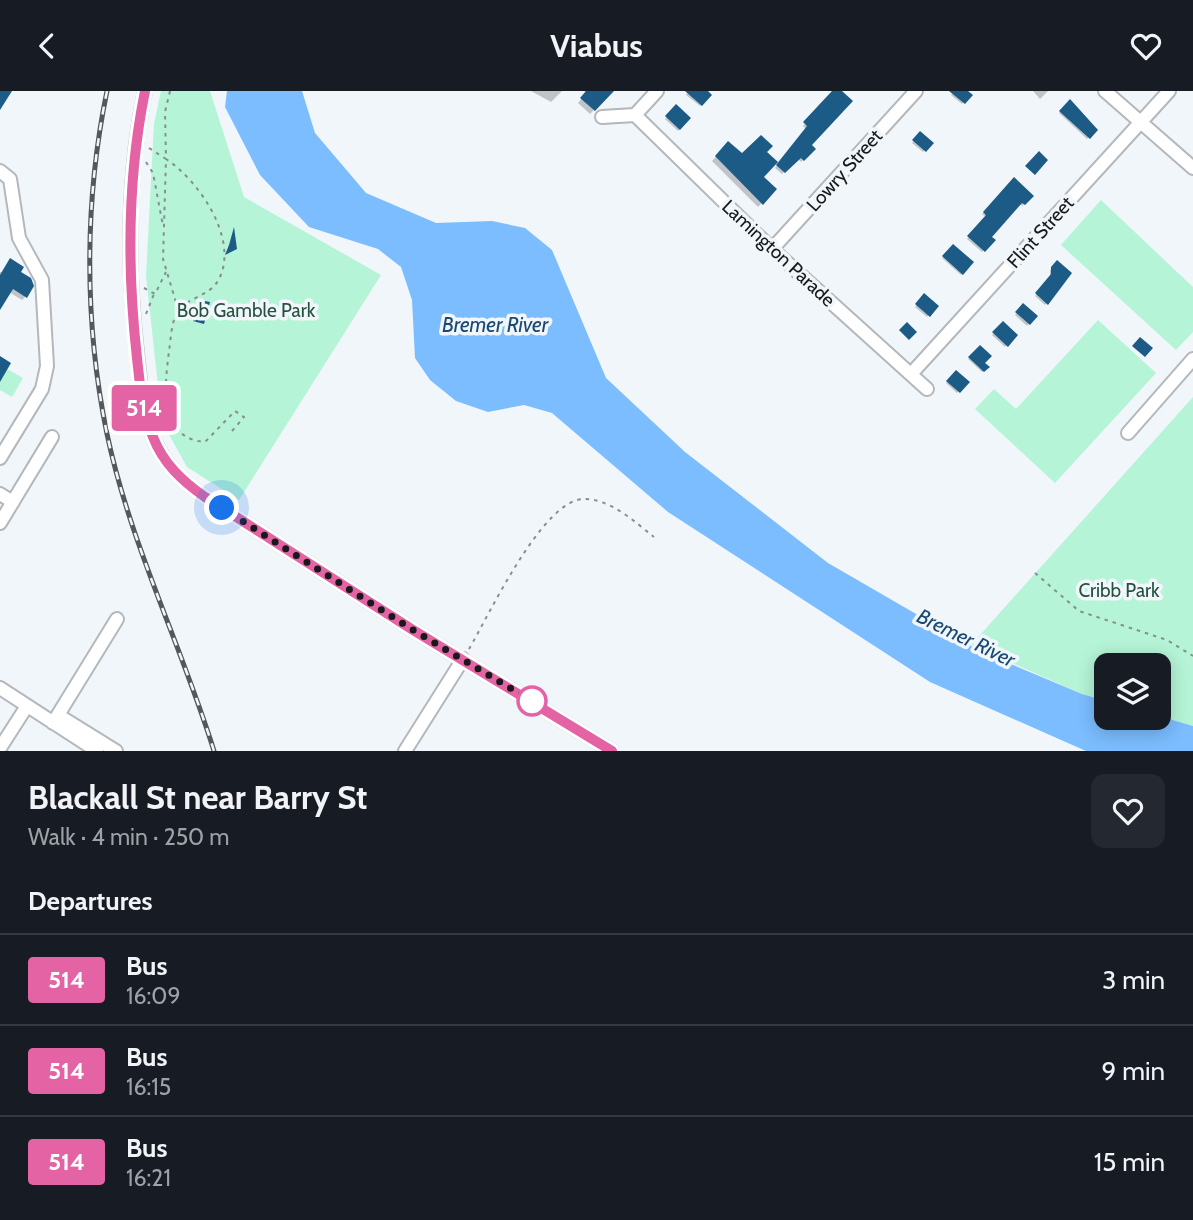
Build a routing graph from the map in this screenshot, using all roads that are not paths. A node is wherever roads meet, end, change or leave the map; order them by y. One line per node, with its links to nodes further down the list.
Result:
1 (145, 91): 22 (street)
2 (657, 91): 6 (street)
3 (916, 91): 11 (street, Lowry Street)
4 (1105, 91): 8 (street)
5 (1169, 91): 8 (street, Flint Street)
6 (635, 115): 7 (street); 11 (street, Lamington Parade)
7 (602, 117)
8 (1140, 122): 9 (street); 13 (street, Flint Street)
9 (1193, 168)
10 (0, 171): 17 (street)
11 (772, 249): 13 (street, Lamington Parade)
12 (1193, 359): 15 (street)
13 (911, 374): 14 (street, Lamington Parade)
14 (927, 389)
15 (1128, 433)
16 (52, 437): 19 (street)
17 (0, 459)
18 (0, 493): 19 (street)
19 (13, 502): 20 (street)
20 (0, 523)
21 (117, 619): 25 (street)
22 (463, 659): 29 (street); 30 (street)
23 (0, 688): 24 (street)
24 (27, 706): 25 (street); 26 (street)
25 (55, 719): 27 (street); 28 (street)
26 (0, 748)
27 (97, 751)
28 (116, 751)
29 (405, 751)
30 (612, 751)

